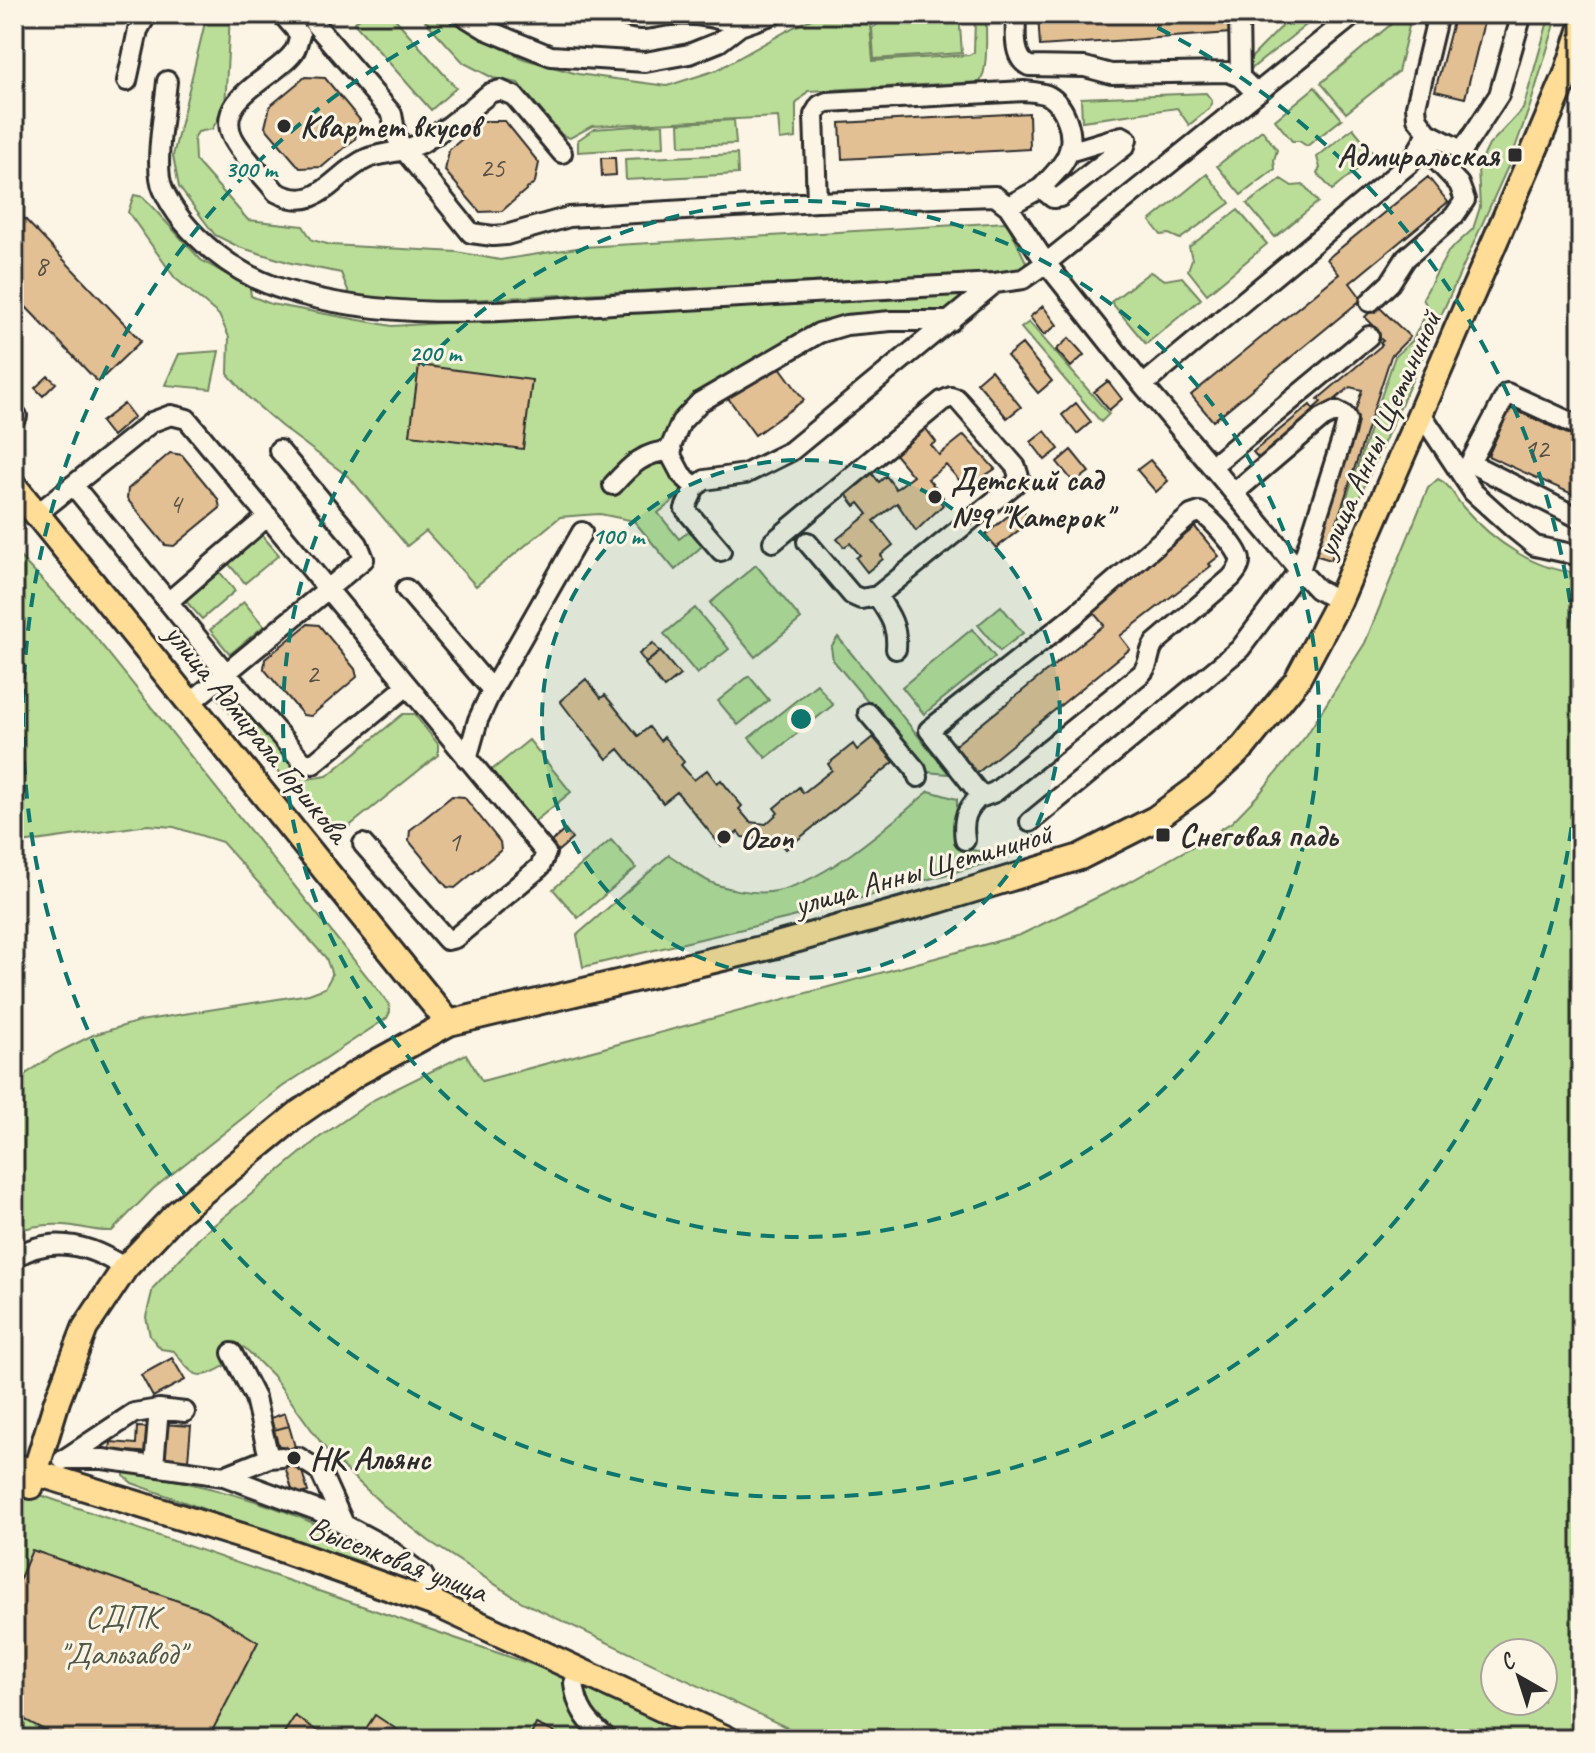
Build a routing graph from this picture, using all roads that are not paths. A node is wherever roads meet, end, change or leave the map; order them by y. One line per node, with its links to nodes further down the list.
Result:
1 (147, 14): 15 (street)
2 (282, 14): 12 (street)
3 (461, 14): 11 (street)
4 (623, 14): 11 (street)
5 (774, 14): 11 (street)
6 (1016, 14): 14 (street)
7 (1239, 14): 14 (street)
8 (1355, 14): 17 (street)
9 (1438, 14): 18 (street)
10 (1522, 14): 18 (street)
11 (743, 20)
12 (313, 24): 19 (street); 19 (street)
13 (1581, 31): 31 (main road, улица Анны Щетининой)
14 (1240, 77): 17 (street)
15 (127, 81)
16 (167, 81): 26 (street)
17 (1256, 93): 25 (street)
18 (1425, 139): 27 (street); 30 (street)
19 (404, 150): 21 (street); 23 (street)
20 (1069, 152): 22 (street); 22 (street); 23 (street)
21 (562, 153)
22 (1041, 188): 24 (street)
23 (817, 202): 24 (street)
24 (1008, 206): 25 (street)
25 (1046, 263): 26 (street); 30 (street)
26 (995, 283): 28 (street)
27 (1370, 302)
28 (951, 321): 34 (street); 39 (street)
29 (1369, 336): 35 (street)
30 (1143, 385): 35 (street)
31 (1422, 415): 48 (street); 53 (main road, улица Анны Щетининой)
32 (1581, 427): 43 (street)
33 (279, 450): 51 (street)
34 (672, 451): 37 (street); 39 (street)
35 (1212, 466): 40 (street)
36 (73, 485): 41 (street); 42 (street); 54 (street)
37 (613, 485)
38 (14, 486): 41 (main road, улица Адмирала Горшкова)
39 (695, 487): 47 (street)
40 (1234, 493): 49 (street); 49 (street)
41 (37, 514): 59 (main road, улица Адмирала Горшкова)
42 (268, 516): 51 (street); 54 (street)
43 (1581, 519)
44 (582, 532): 58 (street)
45 (773, 542): 52 (street)
46 (807, 542): 52 (street)
47 (721, 551)
48 (1581, 556)
49 (1299, 570): 53 (street); 64 (street)
50 (406, 589): 58 (street)
51 (328, 590): 56 (street); 57 (street)
52 (877, 596): 55 (street)
53 (1339, 601): 67 (main road, улица Анны Щетининой)
54 (168, 602): 56 (street)
55 (896, 649)
56 (226, 673): 57 (street); 59 (street)
57 (407, 686): 61 (street)
58 (492, 690): 61 (street)
59 (191, 702): 67 (main road, улица Адмирала Горшкова)
60 (868, 713): 62 (street)
61 (467, 759): 66 (street)
62 (918, 777)
63 (981, 795): 63 (street); 65 (street)
64 (1030, 822)
65 (965, 840)
66 (363, 844)
67 (449, 1023): 69 (main road, улица Анны Щетининой)
68 (14, 1258): 69 (street)
69 (125, 1268): 76 (main road, улица Анны Щетининой)
70 (232, 1353): 73 (street)
71 (159, 1409): 72 (street); 74 (street); 75 (street)
72 (185, 1412)
73 (283, 1458): 77 (street); 78 (street)
74 (64, 1459): 75 (street); 76 (street)
75 (154, 1465): 77 (street)
76 (23, 1476): 79 (main road, Выселковая улица); 80 (main road, Выселковая улица)
77 (224, 1476): 78 (street)
78 (343, 1522): 79 (street)
79 (438, 1605): 83 (main road, Выселковая улица)
80 (574, 1683): 81 (street); 82 (main road, Выселковая улица)
81 (608, 1739)
82 (694, 1739)
83 (727, 1739)

